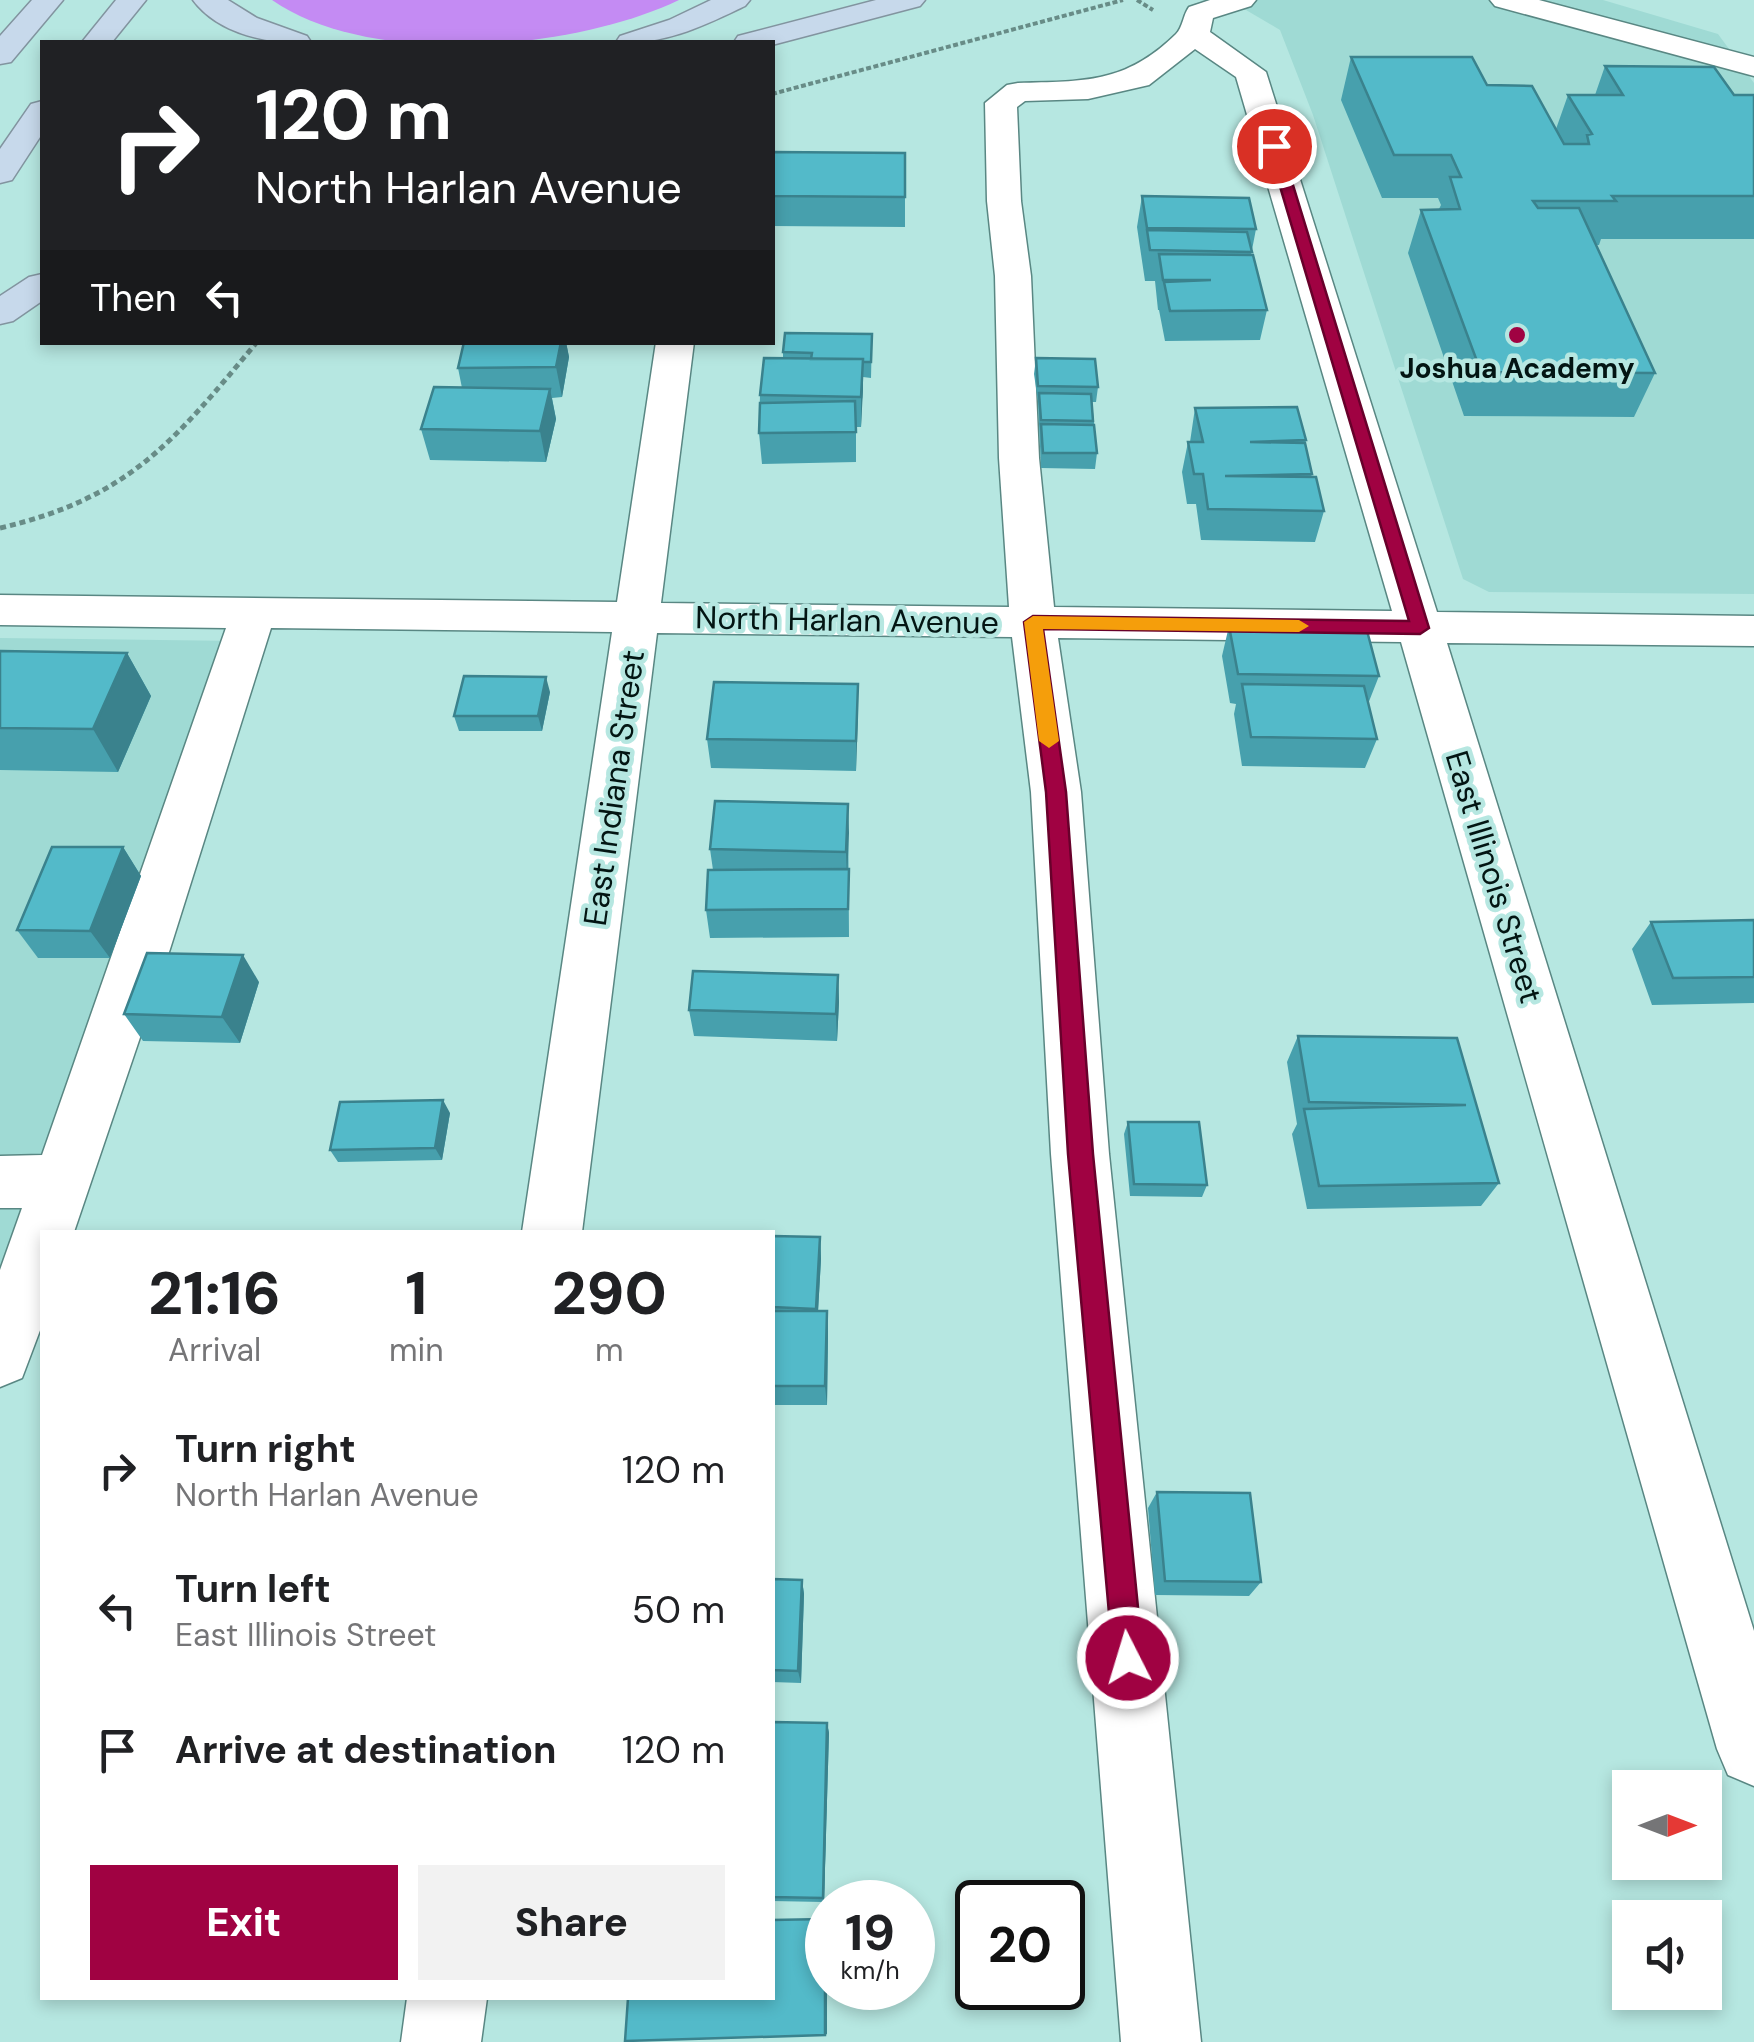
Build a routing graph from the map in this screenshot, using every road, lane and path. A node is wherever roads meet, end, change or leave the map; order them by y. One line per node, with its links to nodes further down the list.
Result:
1 (48, 0): 14 (highway)
2 (130, 0): 10 (highway)
3 (208, 0): 11 (highway)
4 (734, 0): 12 (highway)
5 (910, 0): 13 (highway)
6 (1123, 0): 16 (path)
7 (1240, 0): 9 (street)
8 (1505, 0): 15 (street)
9 (1194, 35): 27 (street); 28 (street, East Illinois Street)
10 (99, 40)
11 (290, 40)
12 (637, 40)
13 (757, 40)
14 (0, 56)
15 (1754, 67)
16 (775, 93)
17 (40, 114): 18 (highway)
18 (0, 173)
19 (40, 286): 20 (highway)
20 (0, 313)
21 (254, 345): 23 (path)
22 (674, 345): 26 (street, East Indiana Street)
23 (0, 528)
24 (0, 610): 25 (street, North Harlan Avenue)
25 (254, 613): 26 (street, North Harlan Avenue); 30 (street)
26 (637, 618): 27 (street, North Harlan Avenue); 33 (street, East Indiana Street)
27 (1033, 622): 28 (street, North Harlan Avenue); 39 (street)
28 (1420, 628): 29 (street, North Harlan Avenue); 36 (street, East Illinois Street)
29 (1754, 631)
30 (59, 1181): 31 (street); 32 (street)
31 (0, 1182)
32 (43, 1230)
33 (552, 1230)
34 (40, 1238): 35 (street)
35 (0, 1357)
36 (1754, 1749)
37 (447, 2000): 38 (street)
38 (441, 2042)
39 (1162, 2042)

